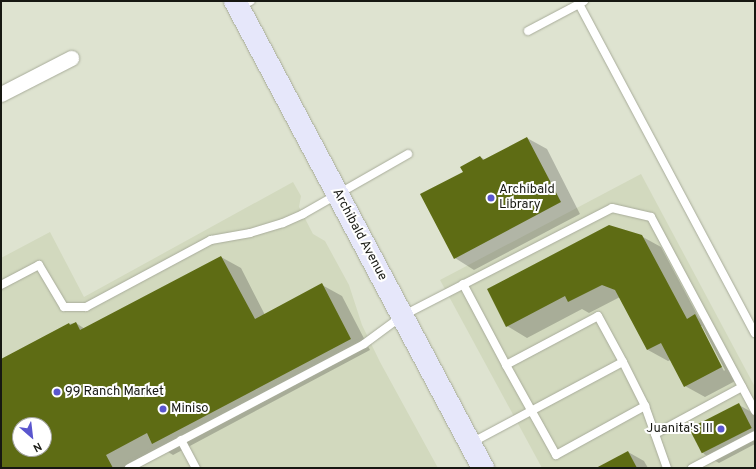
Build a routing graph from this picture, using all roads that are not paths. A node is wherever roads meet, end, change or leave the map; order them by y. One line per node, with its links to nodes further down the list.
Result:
1 (582, 2): 3 (lane); 11 (lane)
2 (241, 3): 7 (main road, Archibald Avenue)
3 (528, 31)
4 (71, 58): 5 (street)
5 (1, 94)
6 (408, 154): 7 (lane)
7 (336, 193): 9 (lane); 10 (main road, Archibald Avenue)
8 (463, 284): 10 (lane); 13 (lane); 14 (lane)
9 (1, 285)
10 (402, 316): 20 (lane); 21 (main road, Archibald Avenue)
11 (755, 333)
12 (623, 362): 13 (lane); 15 (lane); 16 (lane)
13 (506, 365): 16 (lane)
14 (742, 387): 17 (lane); 18 (lane)
15 (645, 406): 16 (lane); 18 (lane)
16 (531, 411): 21 (lane)
17 (755, 411)
18 (655, 434): 25 (lane)
19 (755, 435): 26 (lane)
20 (182, 440): 22 (lane); 23 (lane)
21 (470, 443): 24 (main road, Archibald Avenue)
22 (129, 468)
23 (196, 468)
24 (483, 468)
25 (667, 468)
26 (692, 468)

